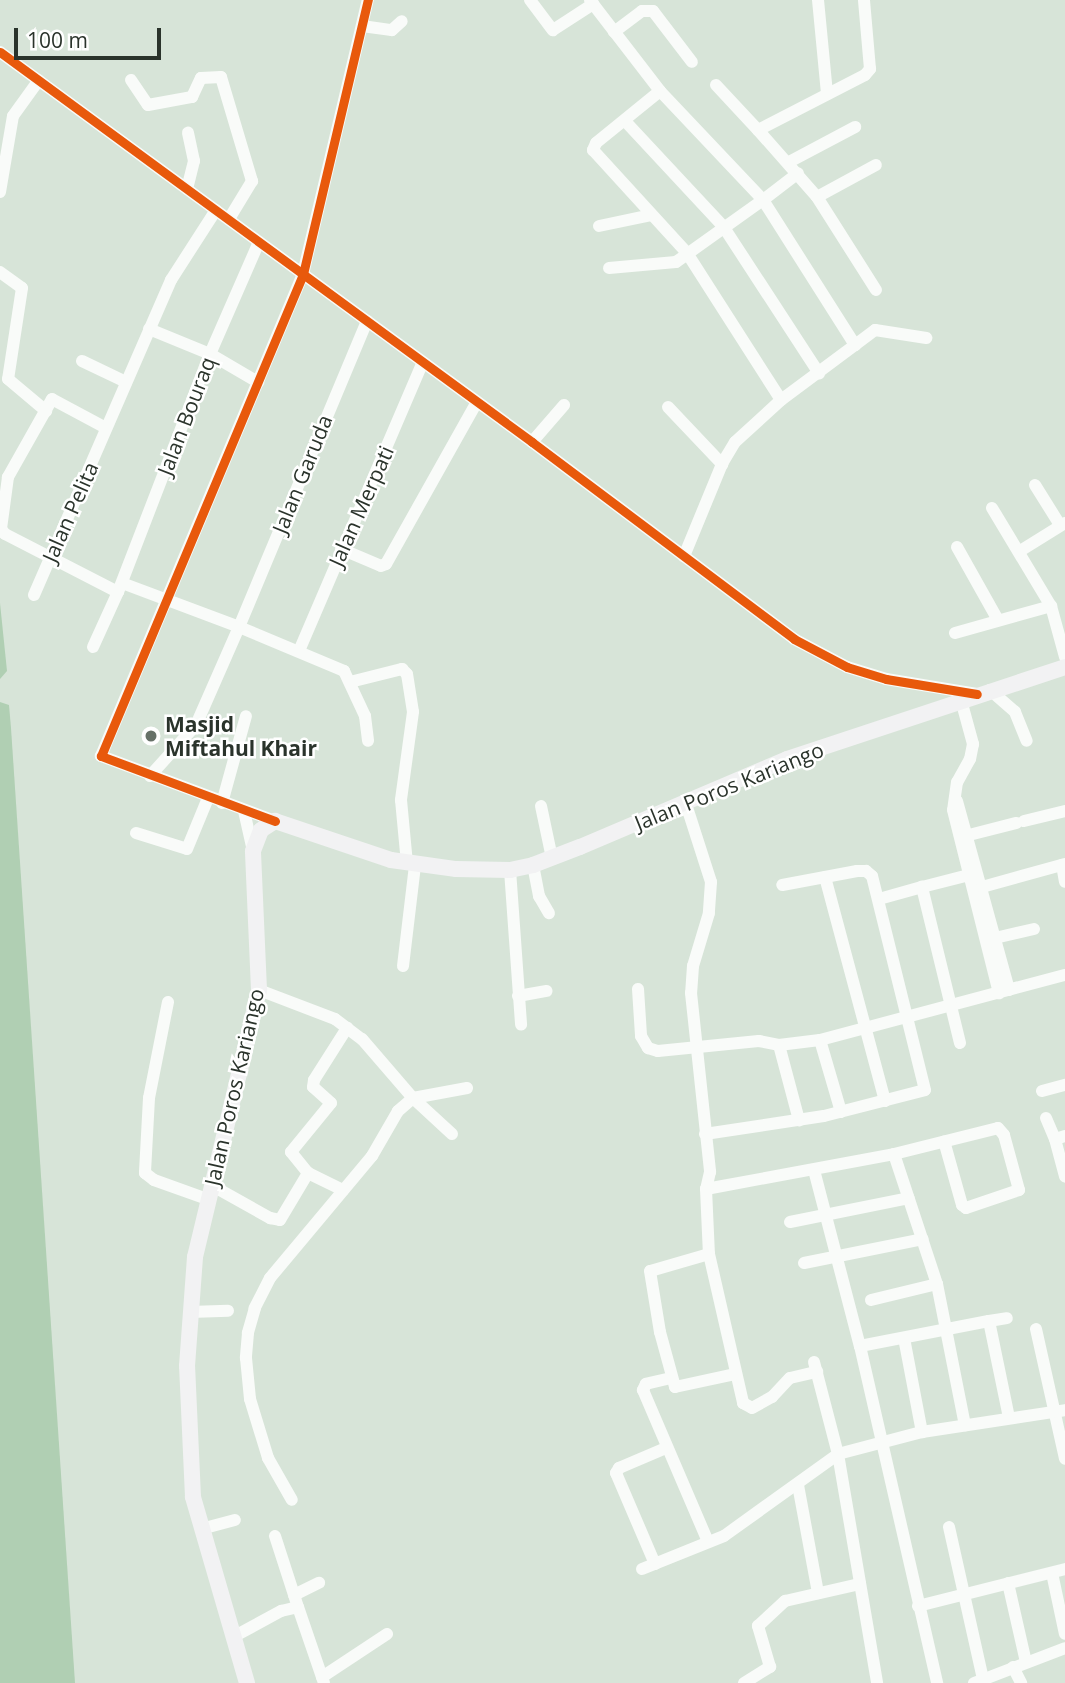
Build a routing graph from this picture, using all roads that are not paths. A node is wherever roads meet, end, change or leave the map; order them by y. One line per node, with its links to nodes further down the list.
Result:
1 (368, 0): 7 (street)
2 (530, 0): 5 (street)
3 (818, 0): 15 (street)
4 (864, 0): 15 (street)
5 (592, 2): 8 (street)
6 (402, 21): 7 (street)
7 (362, 26): 36 (street)
8 (614, 32): 10 (street); 14 (street)
9 (0, 52): 11 (street)
10 (692, 62)
11 (39, 80): 23 (street); 24 (street)
12 (131, 80): 29 (street)
13 (716, 85): 18 (street)
14 (660, 91): 16 (street); 26 (street)
15 (827, 94): 18 (street)
16 (625, 121): 28 (street); 31 (street)
17 (855, 127): 20 (street)
18 (758, 130): 20 (street)
19 (188, 133): 23 (street)
20 (789, 162): 22 (street)
21 (876, 164): 25 (street)
22 (798, 173): 25 (street); 26 (street)
23 (187, 190): 27 (street)
24 (0, 192)
25 (817, 197): 37 (street)
26 (763, 200): 31 (street); 41 (street)
27 (216, 210): 29 (street); 39 (street, Jalan Pelita)
28 (651, 215): 30 (street); 33 (street)
29 (229, 219): 32 (street)
30 (599, 226)
31 (723, 226): 33 (street); 45 (street)
32 (259, 242): 36 (street); 42 (street, Jalan Bouraq)
33 (687, 253): 34 (street); 48 (street)
34 (608, 268)
35 (0, 272): 52 (street)
36 (303, 274): 38 (street); 47 (street)
37 (876, 290)
38 (367, 321): 44 (street); 69 (street, Jalan Garuda)
39 (149, 329): 42 (street); 46 (street, Jalan Pelita)
40 (926, 338): 41 (street)
41 (855, 345): 45 (street)
42 (210, 354): 47 (street); 64 (street, Jalan Bouraq)
43 (82, 361): 46 (street)
44 (423, 362): 49 (street); 60 (street, Jalan Merpati)
45 (819, 373): 48 (street)
46 (126, 382): 53 (street, Jalan Pelita)
47 (258, 382): 66 (street)
48 (781, 400): 55 (street)
49 (477, 402): 54 (street); 60 (street)
50 (564, 405): 54 (street)
51 (668, 407): 55 (street)
52 (46, 411): 53 (street); 62 (street)
53 (106, 428): 62 (street, Jalan Pelita)
54 (532, 442): 63 (street)
55 (722, 464): 63 (street)
56 (1035, 485): 58 (street)
57 (992, 508): 61 (street)
58 (1063, 524): 61 (street)
59 (957, 547): 68 (street)
60 (341, 550): 72 (street, Jalan Merpati)
61 (1020, 551): 67 (street)
62 (49, 556): 64 (street); 65 (street, Jalan Pelita)
63 (684, 556): 76 (street)
64 (120, 587): 66 (street); 71 (street, Jalan Bouraq)
65 (34, 595)
66 (169, 599): 69 (street); 80 (street)
67 (1051, 607): 68 (street); 73 (street)
68 (998, 620): 70 (street)
69 (239, 627): 72 (street); 80 (street, Jalan Garuda)
70 (955, 633)
71 (93, 647)
72 (299, 651): 75 (street)
73 (1065, 657)
74 (1065, 667): 76 (main road, Jalan Poros Kariango)
75 (351, 682): 78 (street); 93 (street)
76 (976, 695): 79 (street); 81 (street); 83 (main road, Jalan Poros Kariango)
77 (246, 716): 84 (street)
78 (368, 741)
79 (1027, 741)
80 (150, 776): 82 (street)
81 (955, 797): 90 (street); 97 (street)
82 (208, 798): 84 (street); 89 (street)
83 (685, 801): 92 (main road, Jalan Poros Kariango); 123 (street)
84 (222, 803): 86 (street)
85 (541, 806): 92 (street)
86 (244, 811): 88 (street); 91 (street)
87 (1065, 811): 90 (street)
88 (275, 821): 91 (main road); 93 (main road, Jalan Poros Kariango)
89 (136, 833)
90 (969, 835): 102 (street)
91 (253, 851): 110 (main road, Jalan Poros Kariango)
92 (552, 858): 95 (main road, Jalan Poros Kariango)
93 (411, 864): 96 (main road, Jalan Poros Kariango); 107 (street)
94 (1064, 864): 99 (street); 102 (street)
95 (533, 865): 96 (main road, Jalan Poros Kariango); 104 (street)
96 (510, 870): 113 (street)
97 (969, 874): 101 (street); 112 (street)
98 (825, 877): 100 (street); 103 (street); 119 (street)
99 (1065, 883)
100 (782, 886)
101 (922, 887): 103 (street); 115 (street)
102 (982, 887): 106 (street)
103 (879, 899): 116 (street)
104 (549, 913)
105 (1034, 929): 106 (street)
106 (995, 938): 112 (street)
107 (403, 966)
108 (1065, 975): 112 (street)
109 (638, 989): 123 (street)
110 (259, 990): 118 (street); 142 (main road, Jalan Poros Kariango)
111 (547, 991): 113 (street)
112 (1004, 991): 115 (street)
113 (518, 996): 117 (street)
114 (168, 1002): 142 (street)
115 (951, 1006): 116 (street); 121 (street)
116 (909, 1017): 119 (street); 128 (street)
117 (521, 1026)
118 (347, 1028): 127 (street); 138 (street)
119 (866, 1028): 120 (street); 128 (street)
120 (820, 1040): 122 (street); 129 (street)
121 (960, 1043)
122 (779, 1045): 123 (street); 131 (street)
123 (695, 1049): 133 (street)
124 (1065, 1085): 126 (street)
125 (467, 1087): 127 (street)
126 (1042, 1091)
127 (413, 1098): 132 (street); 141 (street)
128 (885, 1101): 129 (street)
129 (841, 1112): 131 (street)
130 (1046, 1118): 134 (street)
131 (799, 1120): 133 (street)
132 (452, 1134)
133 (705, 1134): 140 (street)
134 (1060, 1138): 139 (street)
135 (944, 1142): 135 (street); 136 (street)
136 (894, 1154): 137 (street); 143 (street)
137 (814, 1170): 140 (street); 144 (street)
138 (308, 1173): 141 (street); 142 (street)
139 (1065, 1177)
140 (706, 1189): 147 (street)
141 (343, 1190): 171 (street)
142 (209, 1192): 153 (main road, Jalan Poros Kariango)
143 (909, 1198): 144 (street); 146 (street)
144 (825, 1215): 145 (street); 148 (street)
145 (790, 1222)
146 (923, 1239): 148 (street); 150 (street)
147 (709, 1254): 160 (street); 161 (street)
148 (835, 1256): 149 (street); 159 (street)
149 (804, 1264)
150 (937, 1284): 151 (street); 157 (street)
151 (871, 1300)
152 (228, 1311): 153 (street)
153 (190, 1312): 174 (main road, Jalan Poros Kariango)
154 (1007, 1318): 155 (street)
155 (989, 1321): 157 (street); 163 (street)
156 (1036, 1329): 162 (street)
157 (947, 1330): 158 (street); 164 (street)
158 (904, 1338): 159 (street); 165 (street)
159 (860, 1346): 166 (street)
160 (735, 1374): 161 (street); 168 (street)
161 (671, 1378): 167 (street)
162 (1059, 1411): 163 (street); 169 (street)
163 (1009, 1418): 164 (street)
164 (965, 1425): 165 (street)
165 (922, 1432): 166 (street)
166 (880, 1443): 168 (street); 186 (street)
167 (666, 1448): 176 (street); 177 (street)
168 (838, 1454): 170 (street); 182 (street)
169 (1065, 1459)
170 (798, 1485): 176 (street); 183 (street)
171 (292, 1500)
172 (235, 1520): 174 (street)
173 (949, 1527): 184 (street)
174 (201, 1529): 190 (main road, Jalan Poros Kariango)
175 (275, 1536): 185 (street)
176 (708, 1542): 177 (street)
177 (655, 1564): 178 (street)
178 (642, 1569)
179 (1059, 1571): 181 (street); 187 (street)
180 (318, 1583): 185 (street)
181 (1008, 1583): 184 (street); 192 (street)
182 (860, 1584): 183 (street); 198 (street)
183 (818, 1593): 197 (street)
184 (964, 1595): 186 (street); 195 (street)
185 (296, 1601): 190 (street); 194 (street)
186 (918, 1606): 199 (street)
187 (1064, 1619): 189 (street)
188 (387, 1634): 194 (street)
189 (1065, 1634)
190 (233, 1637): 196 (main road, Jalan Poros Kariango)
191 (1065, 1648): 192 (street)
192 (1026, 1662): 193 (street)
193 (1013, 1667): 195 (street); 200 (street)
194 (323, 1680)
195 (979, 1681)
196 (247, 1683)
197 (744, 1683)
198 (877, 1683)
199 (937, 1683)
200 (1021, 1683)

